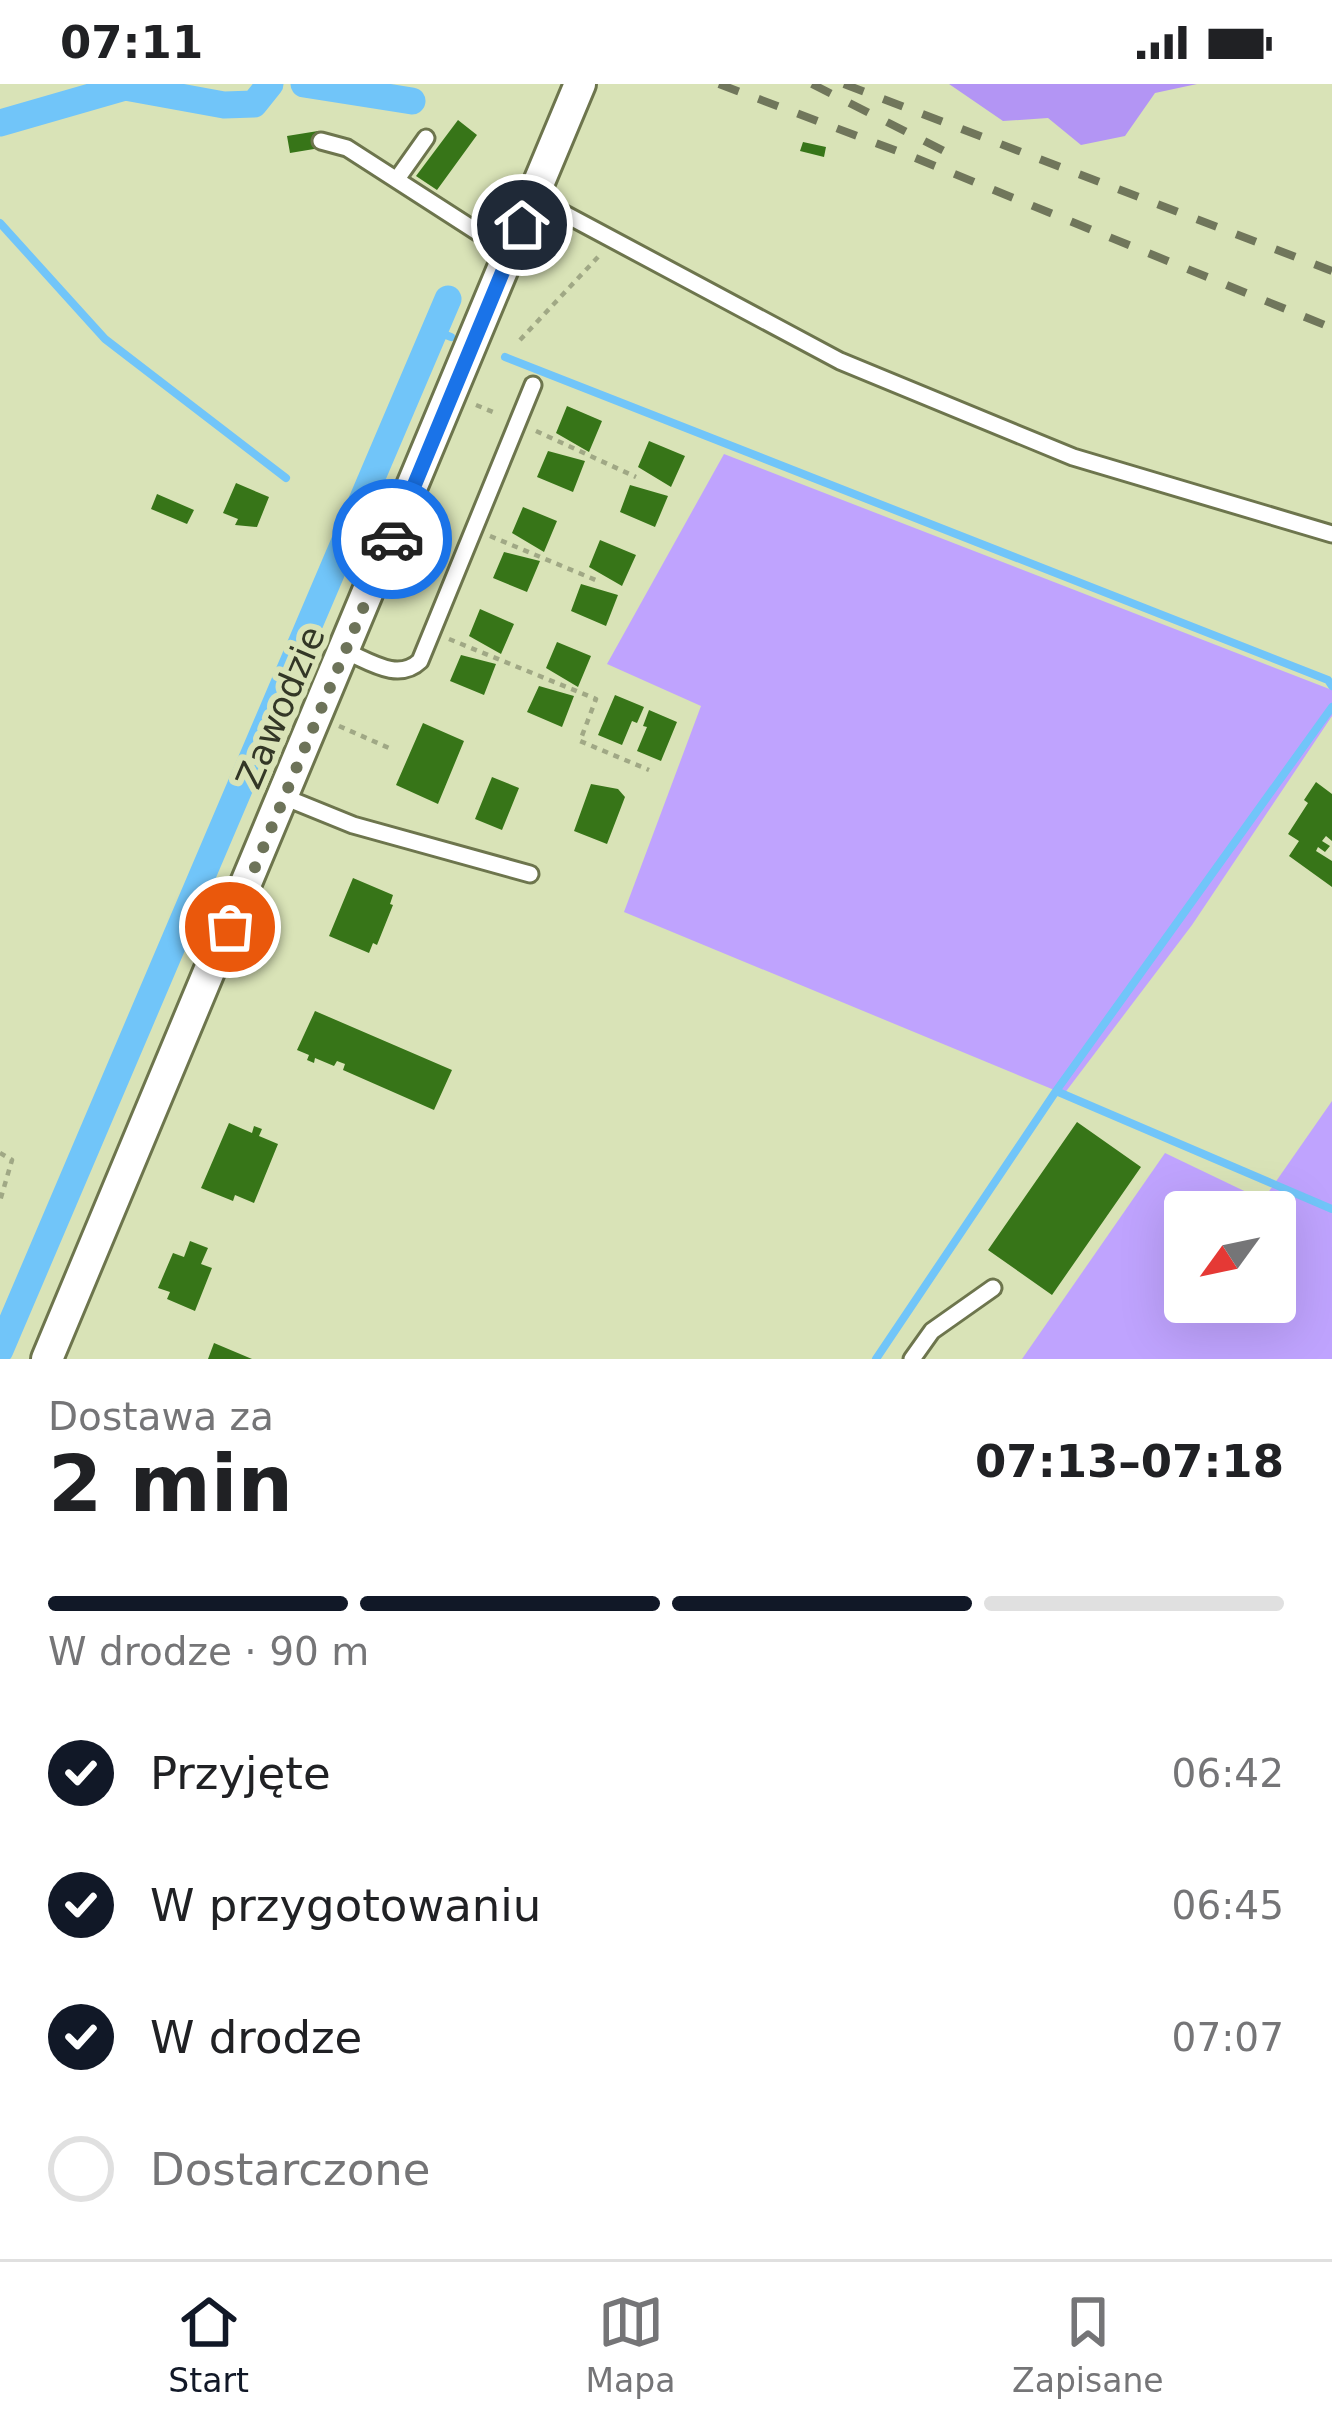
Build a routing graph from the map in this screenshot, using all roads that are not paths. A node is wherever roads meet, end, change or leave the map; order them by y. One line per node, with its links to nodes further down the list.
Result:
1 (580, 84): 5 (street, Zawodzie)
2 (426, 138): 4 (lane)
3 (321, 141): 4 (lane)
4 (397, 178): 6 (lane)
5 (533, 197): 6 (street, Zawodzie); 8 (lane)
6 (511, 253): 9 (street, Zawodzie)
7 (533, 385): 9 (lane)
8 (1332, 534)
9 (345, 651): 10 (street, Zawodzie)
10 (284, 797): 11 (lane); 13 (street, Zawodzie)
11 (530, 874)
12 (993, 1288): 14 (lane)
13 (47, 1359)
14 (912, 1359)

